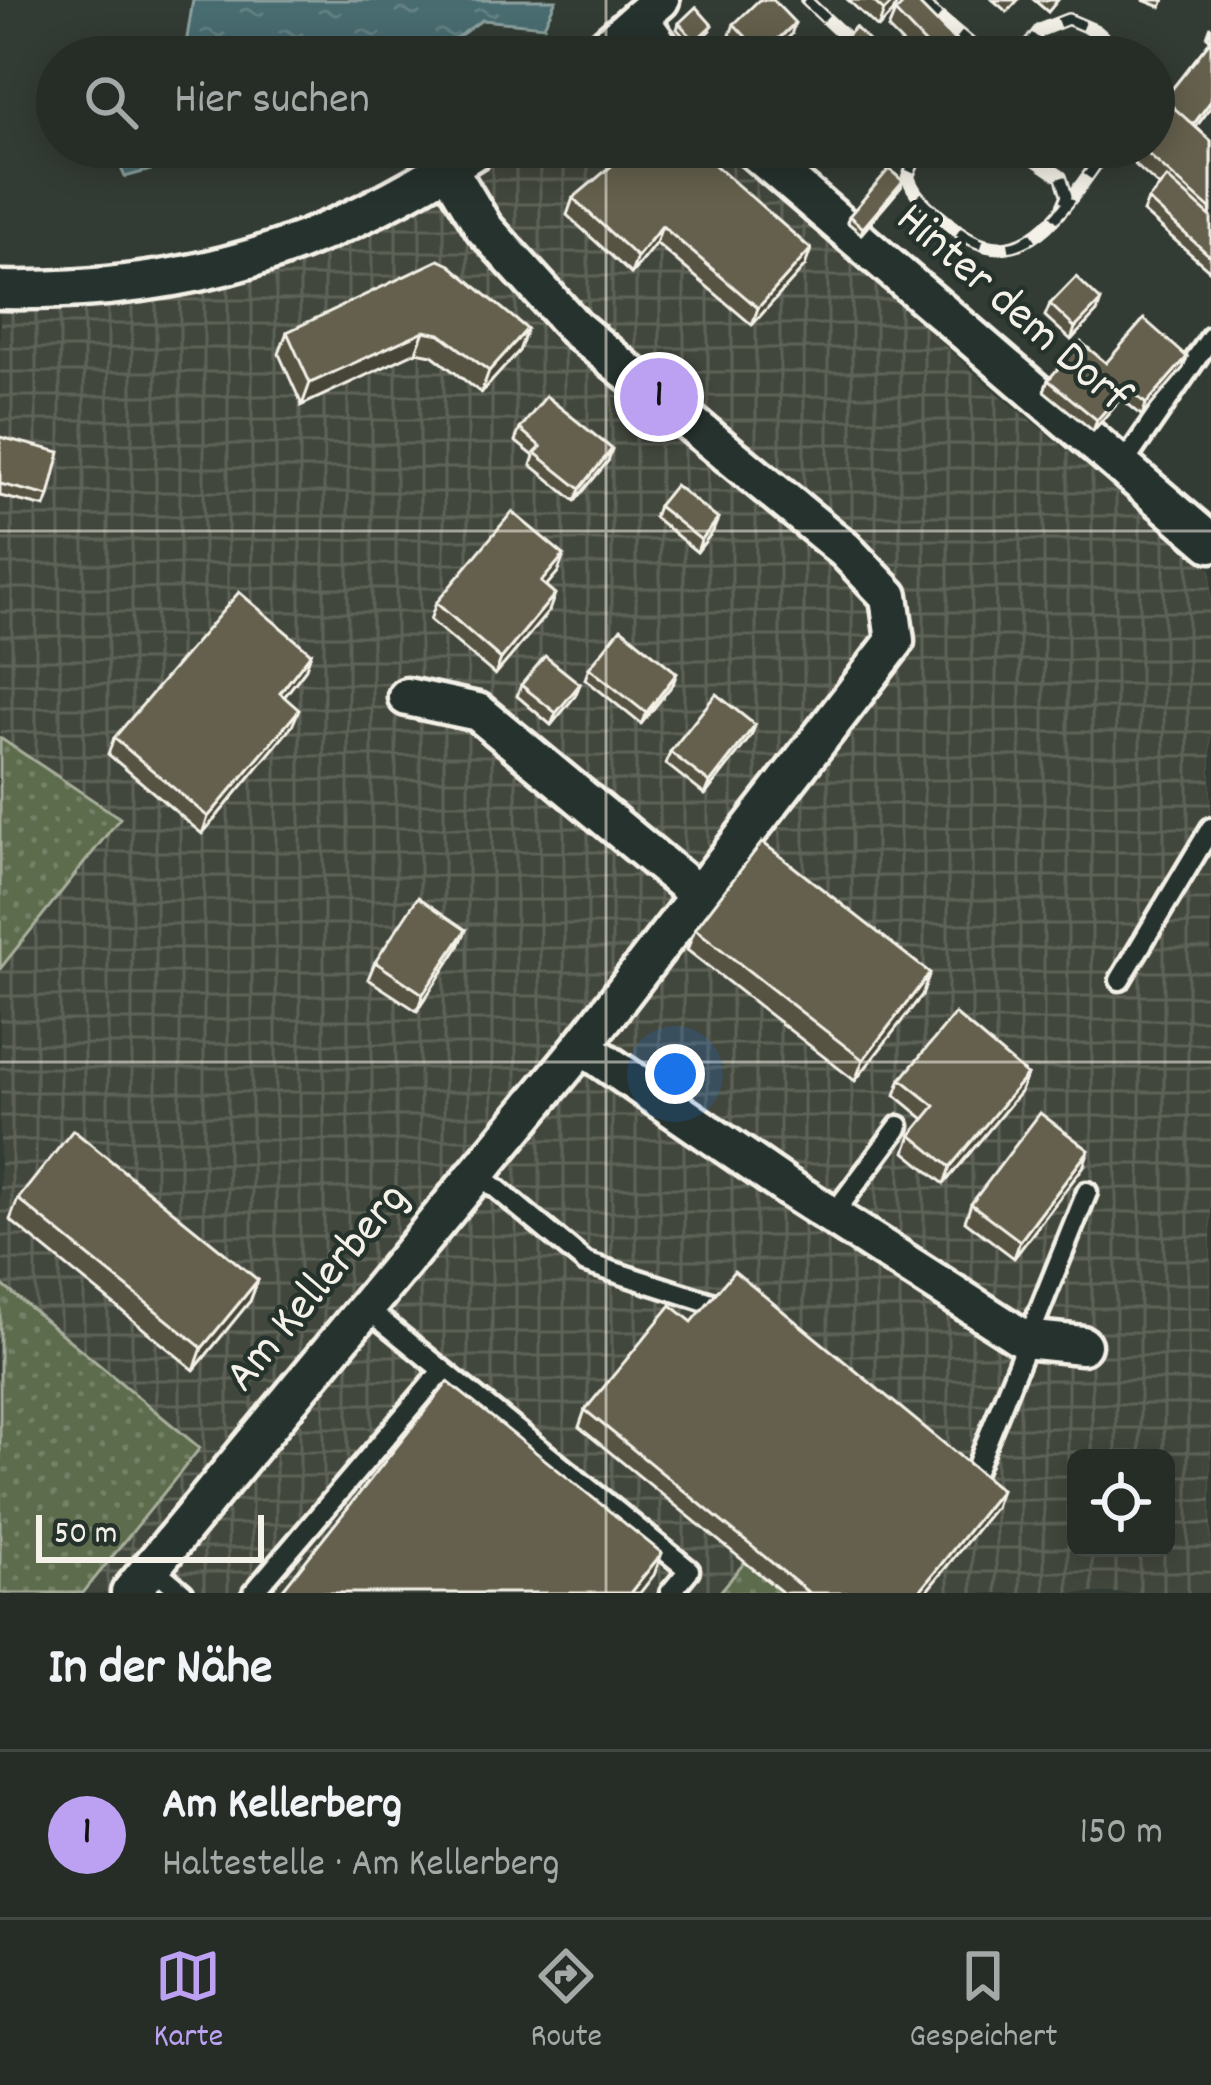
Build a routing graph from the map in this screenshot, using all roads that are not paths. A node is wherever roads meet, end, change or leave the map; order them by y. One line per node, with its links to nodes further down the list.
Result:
1 (650, 9): 2 (street)
2 (618, 36)
3 (448, 168): 5 (street); 11 (street, Am Kellerberg)
4 (773, 168): 7 (street, Hinter dem Dorf)
5 (0, 290)
6 (1211, 337): 7 (lane)
7 (1120, 469): 8 (street, Hinter dem Dorf)
8 (1211, 543)
9 (407, 697): 11 (street)
10 (1211, 828): 12 (lane)
11 (700, 896): 13 (street, Am Kellerberg)
12 (1120, 980)
13 (582, 1046): 15 (street, Am Kellerberg); 17 (street)
14 (899, 1126): 17 (lane)
15 (478, 1173): 18 (lane); 19 (street, Am Kellerberg)
16 (1087, 1192): 20 (lane)
17 (832, 1216): 20 (street)
18 (715, 1304)
19 (366, 1309): 22 (lane); 24 (street, Am Kellerberg)
20 (1024, 1339): 21 (street); 23 (lane)
21 (1082, 1345)
22 (442, 1371): 26 (lane); 27 (lane)
23 (969, 1486)
24 (141, 1580): 25 (lane)
25 (183, 1593)
26 (253, 1593)
27 (670, 1593)

